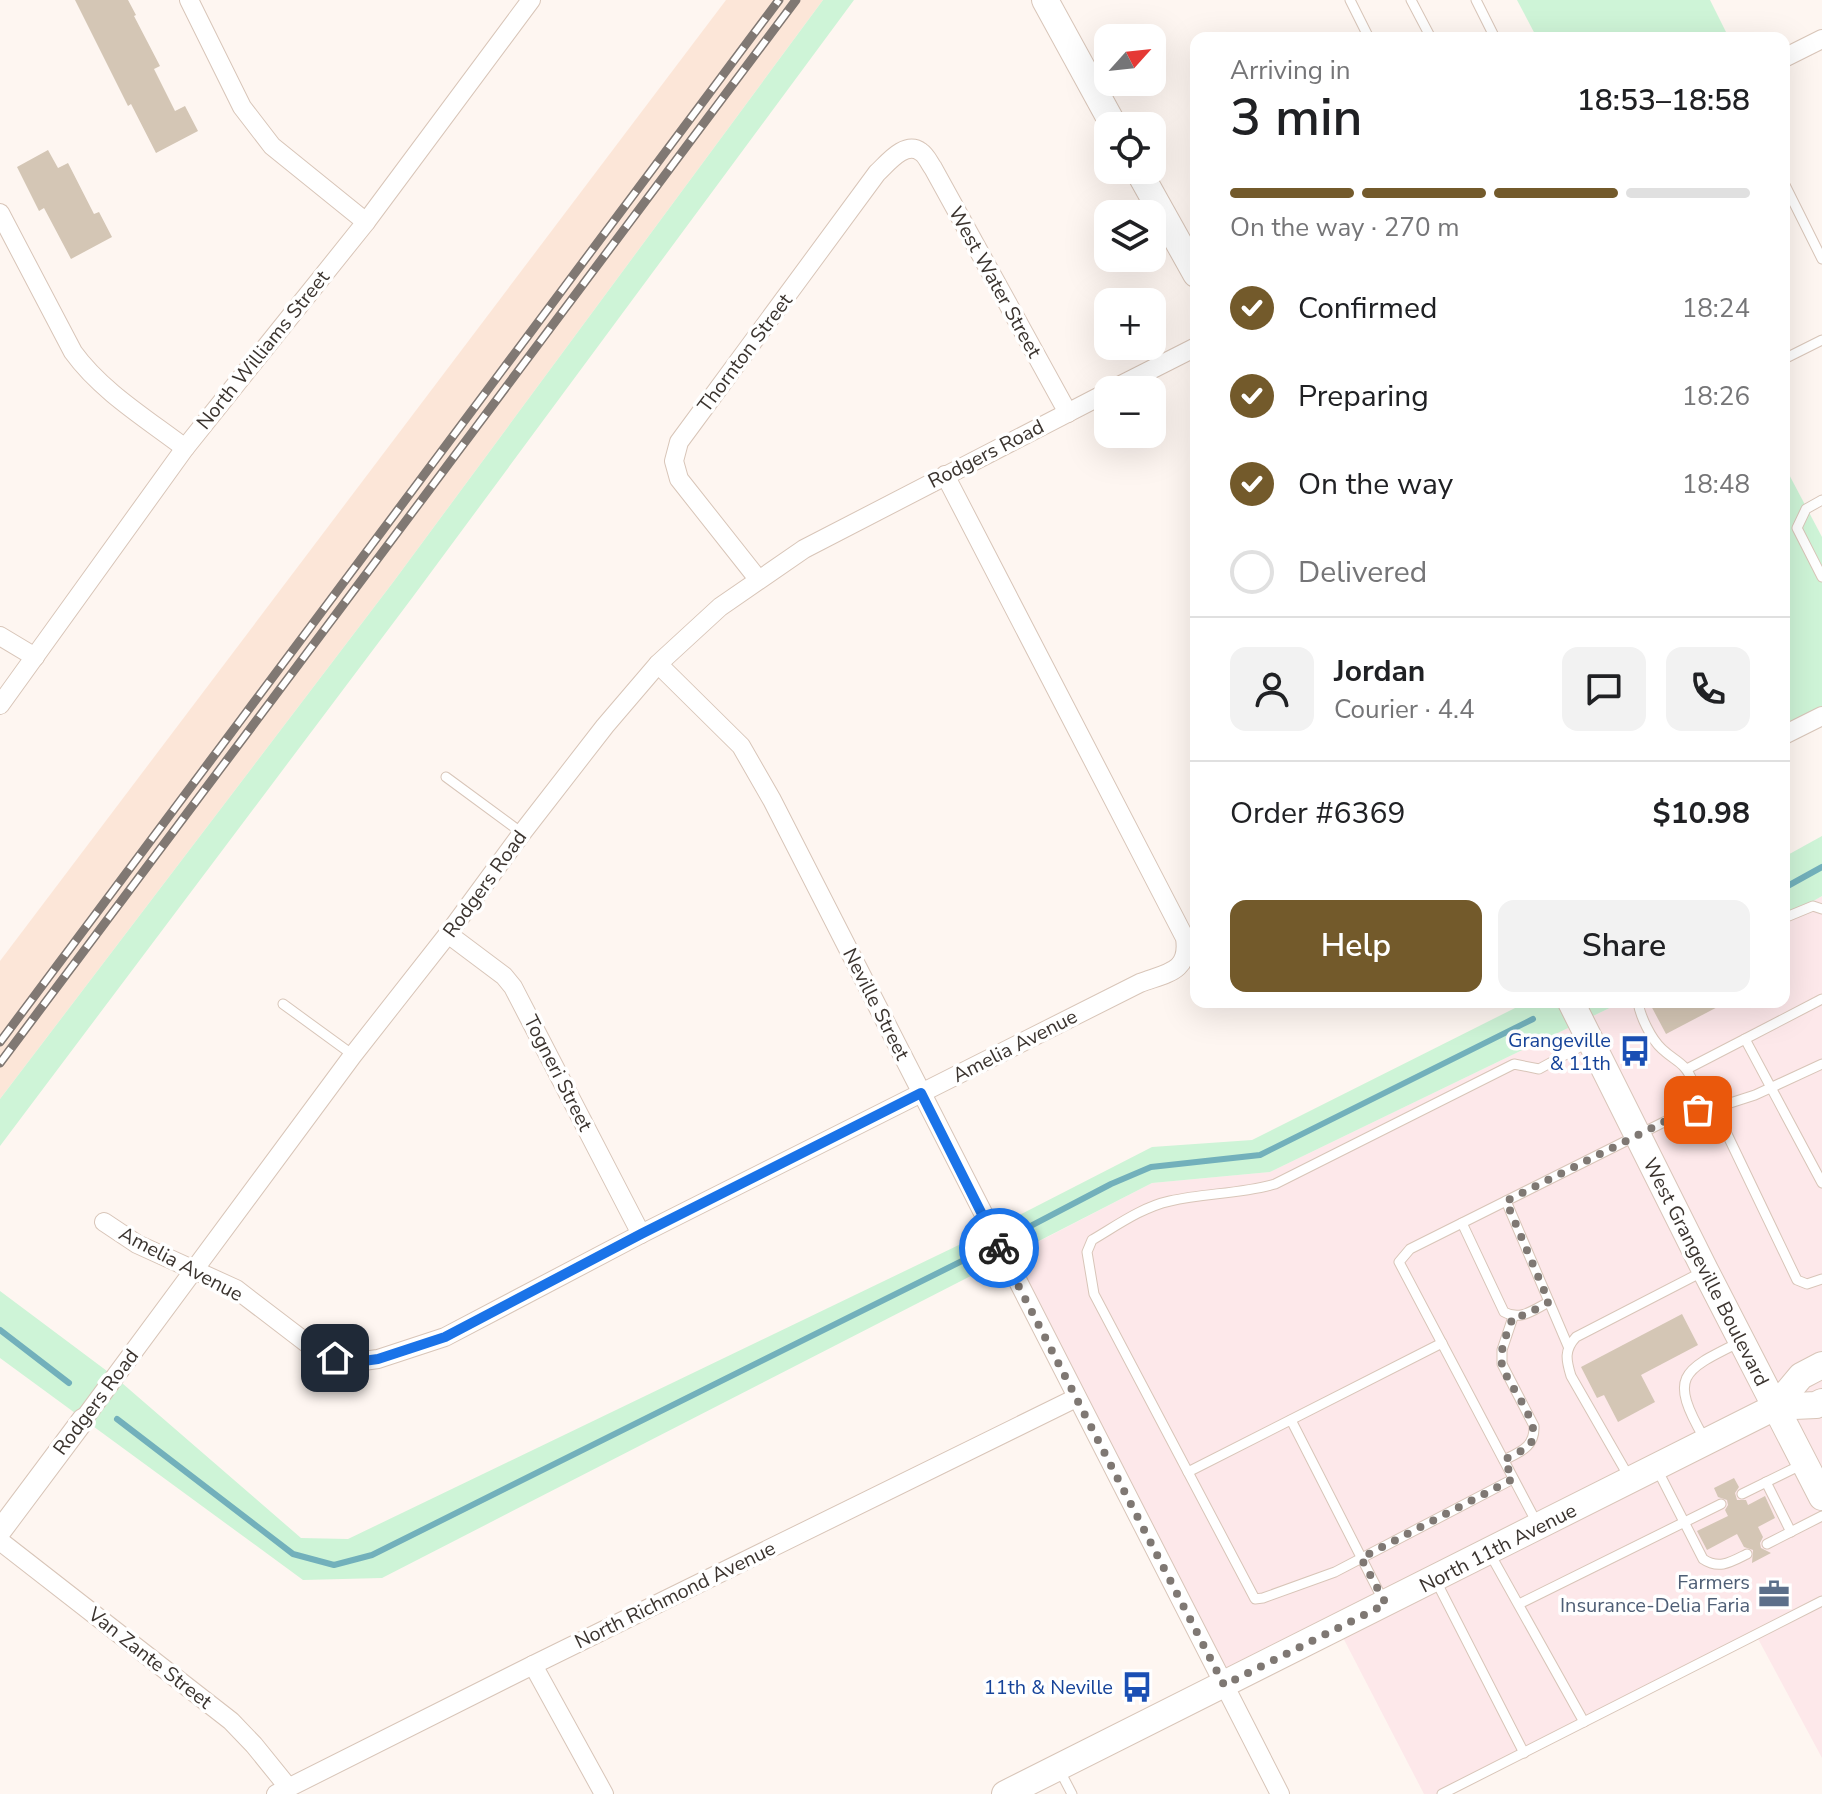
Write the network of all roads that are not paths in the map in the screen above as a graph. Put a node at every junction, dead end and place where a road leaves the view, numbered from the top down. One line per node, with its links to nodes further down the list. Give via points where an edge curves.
1 (189, 0): 17 (street, via 242,107 272,146)
2 (531, 0): 17 (street, North Williams Street)
3 (1045, 0): 12 (main road)
4 (1350, 0): 7 (lane)
5 (1411, 0): 8 (lane)
6 (1476, 0): 9 (lane)
7 (1366, 32)
8 (1428, 32)
9 (1492, 32)
10 (1822, 39): 11 (street)
11 (1790, 55)
12 (1106, 112)
13 (922, 152): 25 (street, West Water Street); 30 (street, Thornton Street, via 913,149 896,155 877,173 679,442 674,461 679,479)
14 (1146, 184): 19 (main road)
15 (1790, 195): 18 (lane)
16 (0, 213): 26 (street, via 81,364)
17 (366, 222): 26 (street, North Williams Street)
18 (1822, 259)
19 (1190, 263)
20 (1822, 340): 22 (lane)
21 (1190, 350): 23 (street, Rodgers Road)
22 (1790, 356)
23 (1139, 376)
24 (1094, 399): 25 (street, Rodgers Road)
25 (1068, 413): 27 (street, Rodgers Road)
26 (185, 448): 32 (street, North Williams Street)
27 (945, 475): 30 (street, Rodgers Road); 52 (street, Amelia Avenue, via 1185,938 1187,953 1175,970)
28 (1822, 500): 29 (lane, via 1806,509 1797,528)
29 (1822, 577)
30 (758, 579): 33 (street, Rodgers Road)
31 (0, 636): 32 (street)
32 (35, 657): 34 (street, North Williams Street)
33 (658, 664): 38 (street, Rodgers Road); 52 (street, Neville Street, via 741,746)
34 (0, 705)
35 (1822, 716): 36 (street)
36 (1790, 732)
37 (446, 777): 38 (lane)
38 (522, 833): 41 (street, Rodgers Road)
39 (1822, 909): 40 (lane, via 1813,906)
40 (1790, 916)
41 (448, 934): 48 (street, Rodgers Road); 60 (street, Togneri Street, via 513,987)
42 (1822, 999): 46 (lane)
43 (283, 1004): 48 (lane)
44 (1574, 1008): 47 (main road, West Grangeville Boulevard)
45 (1639, 1008): 50 (lane, via 1658,1046)
46 (1745, 1039): 50 (lane); 51 (lane)
47 (1590, 1041): 55 (main road, West Grangeville Boulevard); 79 (lane, via 1539,1069 1514,1064 1275,1184 1149,1207 1092,1240 1087,1252 1094,1294)
48 (353, 1055): 61 (street, Rodgers Road)
49 (1822, 1064): 51 (lane)
50 (1687, 1069): 54 (lane, via 1692,1091)
51 (1770, 1089): 53 (lane); 56 (lane)
52 (921, 1093): 60 (street, Amelia Avenue); 70 (street, Neville Street)
53 (1714, 1107): 54 (lane); 63 (lane, via 1797,1280 1807,1284)
54 (1681, 1114): 55 (lane)
55 (1637, 1136): 57 (lane); 62 (main road, West Grangeville Boulevard)
56 (1822, 1183)
57 (1506, 1201): 59 (lane); 64 (lane)
58 (104, 1222): 61 (street, Amelia Avenue, via 137,1244)
59 (1462, 1223): 65 (lane, via 1496,1299); 67 (lane, via 1410,1249 1399,1262)
60 (641, 1234): 61 (street, Amelia Avenue, via 445,1337 400,1354 356,1362 321,1354 236,1289)
61 (195, 1269): 73 (street, Rodgers Road)
62 (1705, 1270): 66 (main road, West Grangeville Boulevard); 68 (lane)
63 (1822, 1279)
64 (1549, 1302): 65 (lane); 68 (lane)
65 (1513, 1317): 76 (lane, via 1502,1364 1534,1426 1534,1438)
66 (1741, 1342): 72 (main road, West Grangeville Boulevard); 75 (lane, via 1699,1363 1685,1379 1691,1416)
67 (1442, 1343): 74 (lane); 76 (lane)
68 (1568, 1346): 81 (lane, via 1571,1376)
69 (1822, 1365): 72 (main road, North 11th Avenue, via 1801,1376)
70 (1076, 1398): 100 (street, North Richmond Avenue); 101 (street, Neville Street)
71 (1822, 1402): 72 (main road, North 11th Avenue)
72 (1775, 1407): 75 (main road, North 11th Avenue); 77 (main road, West Grangeville Boulevard)
73 (83, 1420): 89 (street, Rodgers Road)
74 (1291, 1420): 79 (lane); 95 (lane)
75 (1706, 1442): 78 (main road, North 11th Avenue)
76 (1504, 1460): 80 (lane)
77 (1804, 1463): 82 (lane); 84 (main road, West Grangeville Boulevard)
78 (1656, 1468): 81 (main road, North 11th Avenue); 87 (lane)
79 (1188, 1472): 95 (lane, via 1255,1599)
80 (1513, 1479): 88 (lane); 95 (lane)
81 (1630, 1480): 88 (main road, North 11th Avenue)
82 (1766, 1482): 83 (lane); 90 (lane)
83 (1742, 1494)
84 (1822, 1497)
85 (1721, 1504): 87 (lane)
86 (1822, 1516): 90 (lane)
87 (1683, 1522): 94 (lane, via 1696,1549 1711,1564 1722,1566); 99 (lane)
88 (1539, 1527): 93 (main road, North 11th Avenue)
89 (0, 1531)
90 (1791, 1532): 92 (lane)
91 (0, 1541): 105 (street, Van Zante Street, via 231,1721 254,1745)
92 (1767, 1544)
93 (1489, 1552): 96 (main road, North 11th Avenue); 99 (lane)
94 (1747, 1554)
95 (1361, 1558): 98 (lane)
96 (1435, 1579): 98 (main road, North 11th Avenue); 103 (lane)
97 (1822, 1601): 102 (lane)
98 (1386, 1604): 101 (main road, North 11th Avenue)
99 (1519, 1604): 102 (lane)
100 (533, 1665): 105 (street, North Richmond Avenue); 106 (street)
101 (1224, 1685): 104 (main road, North 11th Avenue); 109 (street, Neville Street)
102 (1584, 1722): 103 (lane)
103 (1524, 1753): 110 (lane)
104 (1058, 1768): 107 (main road, North 11th Avenue); 108 (lane)
105 (282, 1791)
106 (604, 1794)
107 (1005, 1794)
108 (1072, 1794)
109 (1280, 1794)
110 (1442, 1794)

